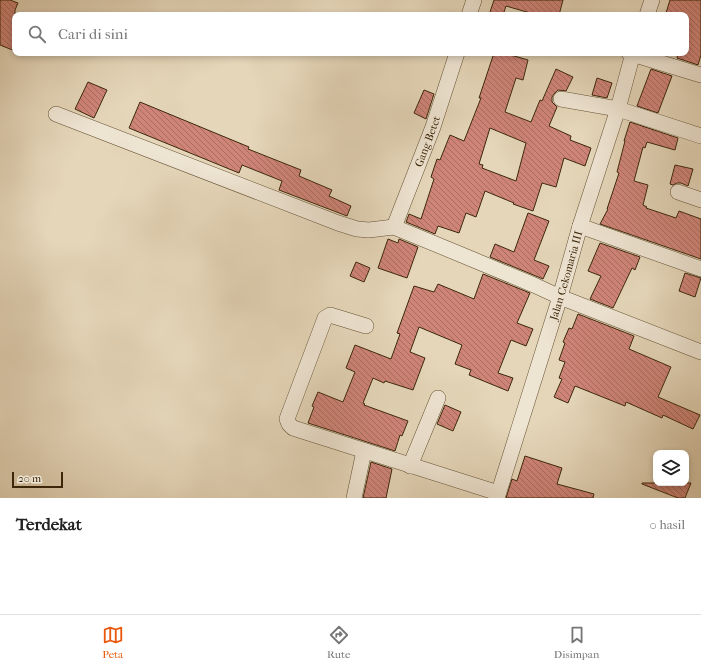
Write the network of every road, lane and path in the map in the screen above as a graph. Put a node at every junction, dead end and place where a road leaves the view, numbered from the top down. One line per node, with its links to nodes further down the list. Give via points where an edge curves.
1 (474, 0): 3 (street)
2 (652, 0): 4 (street)
3 (470, 12)
4 (648, 12)
5 (456, 56): 16 (street, Gang Betet, via 433,126)
6 (631, 56): 10 (street, Jalan Cekomaria III)
7 (641, 56): 8 (street)
8 (701, 75)
9 (561, 99): 10 (street)
10 (618, 109): 12 (street); 15 (street, Jalan Cekomaria III)
11 (56, 114): 16 (street, via 338,223 369,230)
12 (701, 136)
13 (678, 192): 14 (street)
14 (701, 200)
15 (580, 226): 17 (street); 18 (street, Jalan Cekomaria III)
16 (394, 227): 18 (street)
17 (701, 269)
18 (560, 297): 20 (street); 24 (street, Jalan Cekomaria III)
19 (366, 326): 22 (street, via 330,315 325,318 287,419 293,428)
20 (701, 352)
21 (438, 398): 23 (street)
22 (364, 451): 23 (street); 25 (street)
23 (410, 466): 24 (street)
24 (497, 496)
25 (354, 498)

